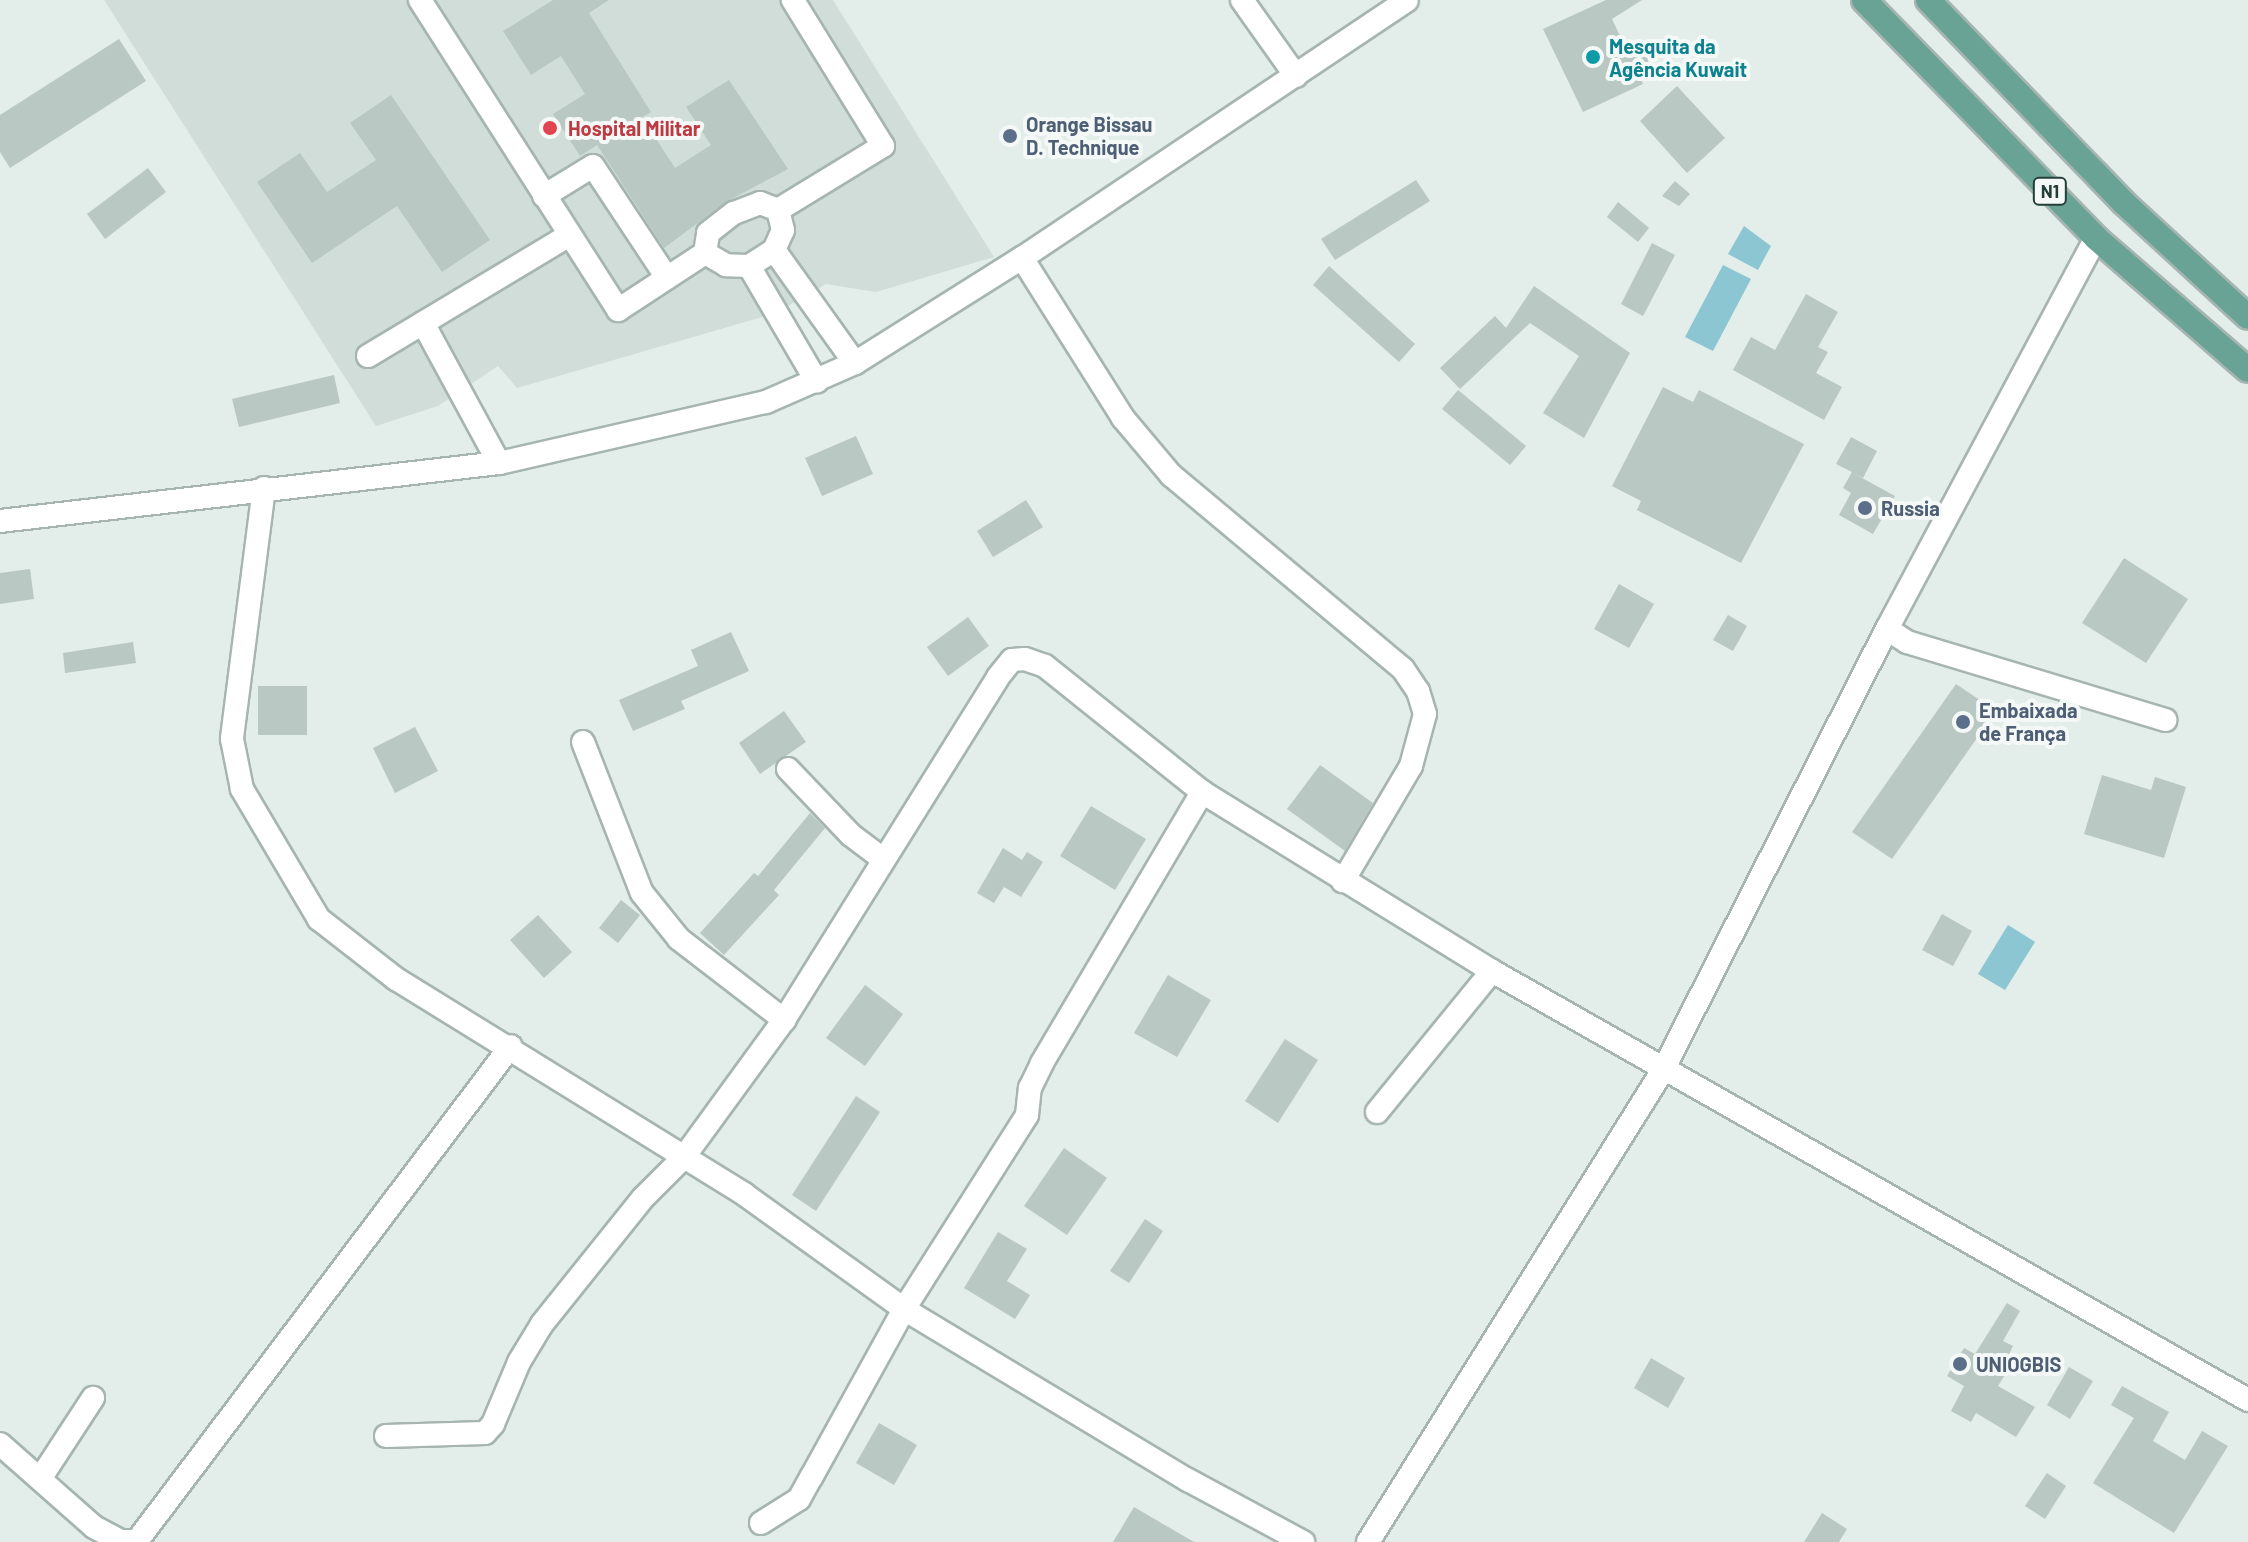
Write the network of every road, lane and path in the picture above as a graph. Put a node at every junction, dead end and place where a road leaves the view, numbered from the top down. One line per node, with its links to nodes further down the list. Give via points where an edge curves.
1 (420, 0): 8 (street)
2 (793, 0): 9 (street, via 883,146)
3 (1242, 0): 7 (street)
4 (1407, 0): 7 (street)
5 (1864, 0): 11 (main road, N1)
6 (1928, 0): 17 (main road, N1, via 2124,203)
7 (1296, 76): 14 (street)
8 (544, 196): 10 (street); 16 (street, via 593,166)
9 (778, 210): 12 (street, via 783,230); 13 (street, via 760,203 734,213 708,233)
10 (569, 235): 16 (street, via 618,310); 18 (street)
11 (2096, 238): 21 (main road, N1); 26 (street)
12 (774, 250): 15 (street); 20 (street)
13 (705, 253): 15 (street, via 726,265); 16 (street)
14 (1022, 258): 20 (street); 32 (street, via 1123,418 1171,475 1403,669 1418,691 1425,714 1411,766)
15 (749, 266): 22 (street)
16 (667, 278)
17 (2248, 317)
18 (423, 323): 19 (street); 23 (street)
19 (368, 356)
20 (855, 363): 22 (street)
21 (2248, 370)
22 (817, 382): 23 (street, via 766,402)
23 (499, 463): 24 (street)
24 (264, 488): 25 (street); 35 (street, via 236,683 232,739 242,789 319,919 396,979)
25 (0, 521)
26 (1887, 629): 27 (street, via 1907,642); 36 (street)
27 (2165, 720)
28 (583, 742): 34 (street, via 642,893 679,939)
29 (788, 769): 31 (street, via 851,835)
30 (1202, 792): 31 (street, via 1045,666 1012,660); 32 (street); 39 (street, via 1124,932 1042,1063 1030,1088 1027,1115)
31 (882, 858): 34 (street)
32 (1343, 881): 33 (street)
33 (1492, 971): 36 (street); 37 (street)
34 (784, 1020): 38 (street)
35 (511, 1046): 38 (street); 44 (street, via 137,1541 120,1541 94,1527)
36 (1663, 1070): 41 (street); 47 (street)
37 (1377, 1112)
38 (684, 1157): 39 (street); 42 (street, via 643,1198 542,1324 519,1362 505,1404 485,1433)
39 (904, 1309): 45 (street, via 799,1499); 46 (street, via 1188,1480)
40 (93, 1398): 44 (street)
41 (2248, 1400)
42 (386, 1436)
43 (0, 1444): 44 (street)
44 (40, 1479)
45 (761, 1523)
46 (1303, 1542)
47 (1368, 1542)

